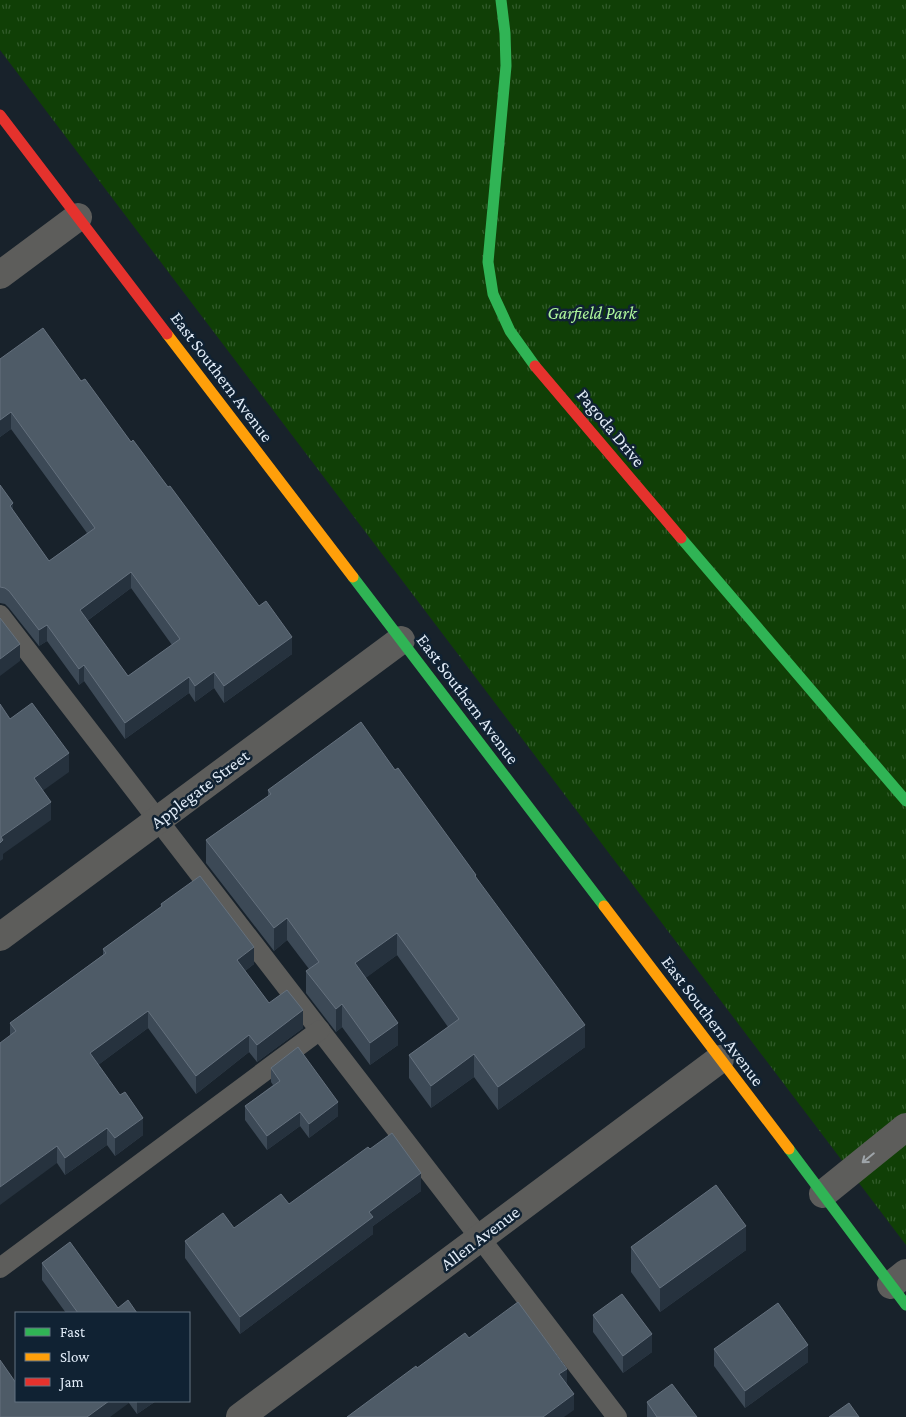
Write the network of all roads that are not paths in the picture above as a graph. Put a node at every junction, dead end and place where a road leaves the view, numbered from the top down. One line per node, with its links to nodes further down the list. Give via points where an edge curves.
1 (501, 0): 7 (street, Pagoda Drive, via 506,66 488,262 493,294 510,331 594,436)
2 (0, 115): 3 (street, East Southern Avenue)
3 (78, 217): 4 (street); 6 (street, East Southern Avenue)
4 (0, 276)
5 (0, 615): 8 (lane)
6 (401, 640): 8 (street, Applegate Street); 11 (street, East Southern Avenue)
7 (906, 801)
8 (158, 820): 9 (street, Applegate Street); 10 (lane)
9 (0, 937)
10 (320, 1030): 14 (lane); 15 (lane)
11 (720, 1059): 13 (street, East Southern Avenue); 14 (street, Allen Avenue)
12 (906, 1127): 13 (street, one-way to 13)
13 (823, 1194): 16 (street, East Southern Avenue)
14 (480, 1238): 17 (street, Allen Avenue); 18 (lane)
15 (0, 1268)
16 (901, 1288)
17 (240, 1417)
18 (616, 1417)

